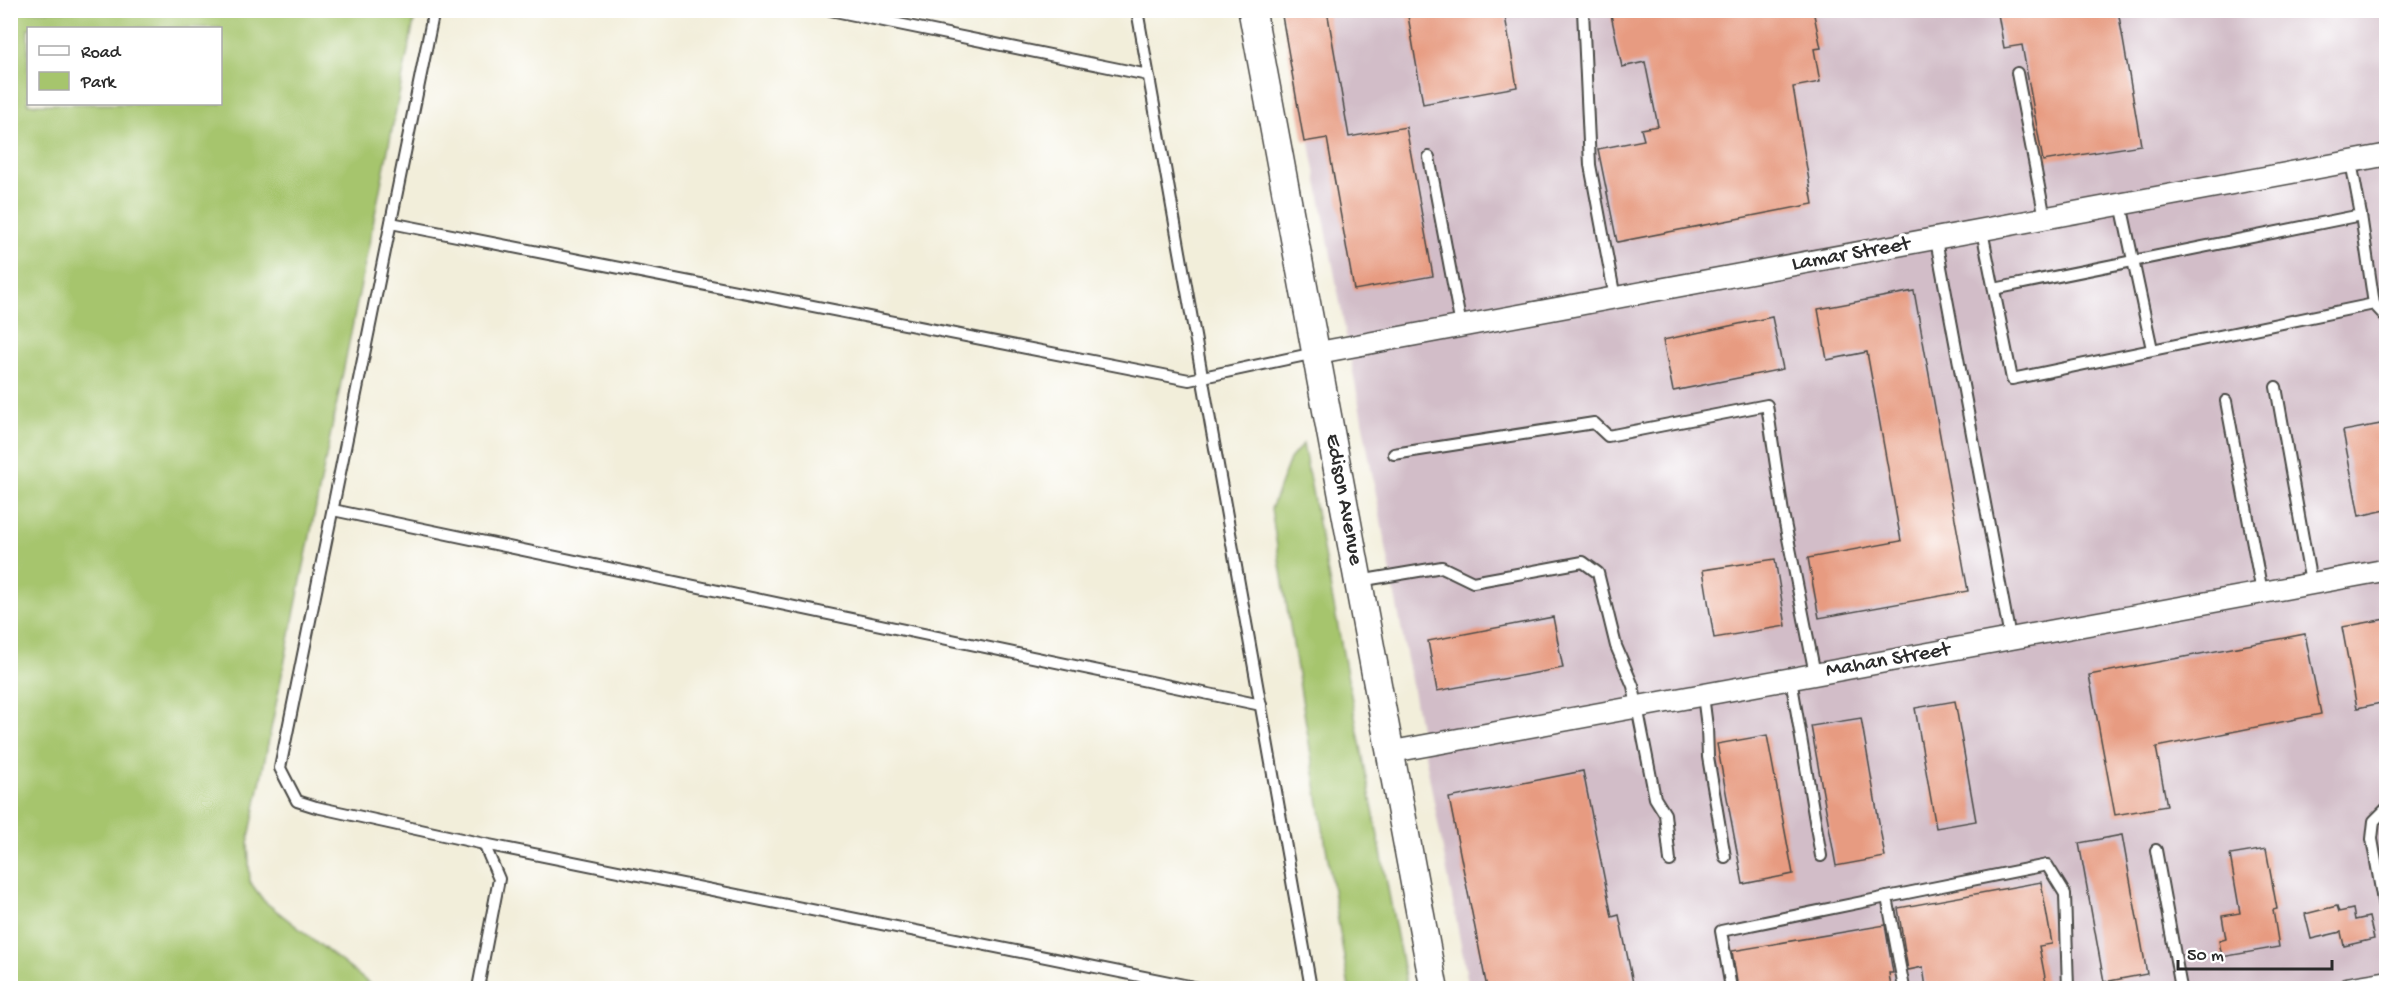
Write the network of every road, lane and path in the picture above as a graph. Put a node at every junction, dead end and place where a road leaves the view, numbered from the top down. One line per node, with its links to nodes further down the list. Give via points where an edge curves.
1 (434, 10): 14 (lane)
2 (830, 10): 7 (lane)
3 (1137, 10): 7 (lane)
4 (1252, 10): 24 (street, Edison Avenue)
5 (1583, 10): 19 (lane, via 1590,165)
6 (2017, 73): 13 (lane)
7 (1148, 75): 25 (lane)
8 (2386, 155): 10 (street, Lamar Street)
9 (1429, 157): 22 (lane)
10 (2351, 162): 11 (street, Lamar Street); 12 (lane)
11 (2121, 204): 13 (street, Lamar Street); 17 (lane)
12 (2361, 215): 17 (lane); 20 (lane)
13 (2045, 218): 15 (street, Lamar Street)
14 (391, 223): 25 (lane, via 1189,380); 29 (lane)
15 (1982, 231): 16 (street, Lamar Street); 18 (lane)
16 (1936, 240): 19 (street, Lamar Street); 34 (lane)
17 (2134, 261): 18 (lane); 23 (lane)
18 (1994, 289): 23 (lane, via 2012,378)
19 (1615, 298): 22 (street, Lamar Street)
20 (2374, 304): 21 (lane); 23 (lane)
21 (2386, 317)
22 (1461, 326): 24 (street, Lamar Street)
23 (2152, 349)
24 (1316, 353): 25 (lane); 31 (street, Edison Avenue)
25 (1202, 377): 38 (lane)
26 (2276, 387): 32 (lane)
27 (2226, 401): 33 (lane)
28 (1394, 454): 35 (lane, via 1594,423 1608,436 1767,405 1783,513)
29 (333, 510): 38 (lane); 42 (lane, via 280,768 297,801)
30 (2386, 570): 32 (street, Mahan Street)
31 (1358, 582): 39 (lane, via 1442,567 1473,582 1583,562 1598,573); 40 (street, Edison Avenue)
32 (2311, 583): 33 (street, Mahan Street)
33 (2262, 592): 34 (street, Mahan Street)
34 (2010, 638): 35 (street, Mahan Street)
35 (1815, 674): 36 (street, Mahan Street)
36 (1791, 679): 37 (street, Mahan Street); 44 (lane)
37 (1703, 695): 39 (street, Mahan Street); 45 (lane, via 1708,757)
38 (1261, 705): 52 (lane)
39 (1637, 708): 40 (street, Mahan Street); 46 (lane, via 1655,798 1665,814)
40 (1390, 752): 53 (street, Edison Avenue)
41 (2386, 809): 48 (lane, via 2374,821 2372,839)
42 (484, 844): 50 (lane, via 499,879); 51 (lane)
43 (2156, 850): 57 (lane)
44 (1821, 856)
45 (1725, 857)
46 (1670, 861)
47 (1887, 897): 54 (lane, via 1721,931); 55 (lane); 56 (lane, via 2047,865 2065,894)
48 (2386, 918)
49 (2386, 982): 58 (street)
50 (478, 988)
51 (1199, 988)
52 (1311, 988)
53 (1434, 988)
54 (1731, 988)
55 (1904, 988)
56 (2068, 988)
57 (2181, 988)
58 (2349, 988)

